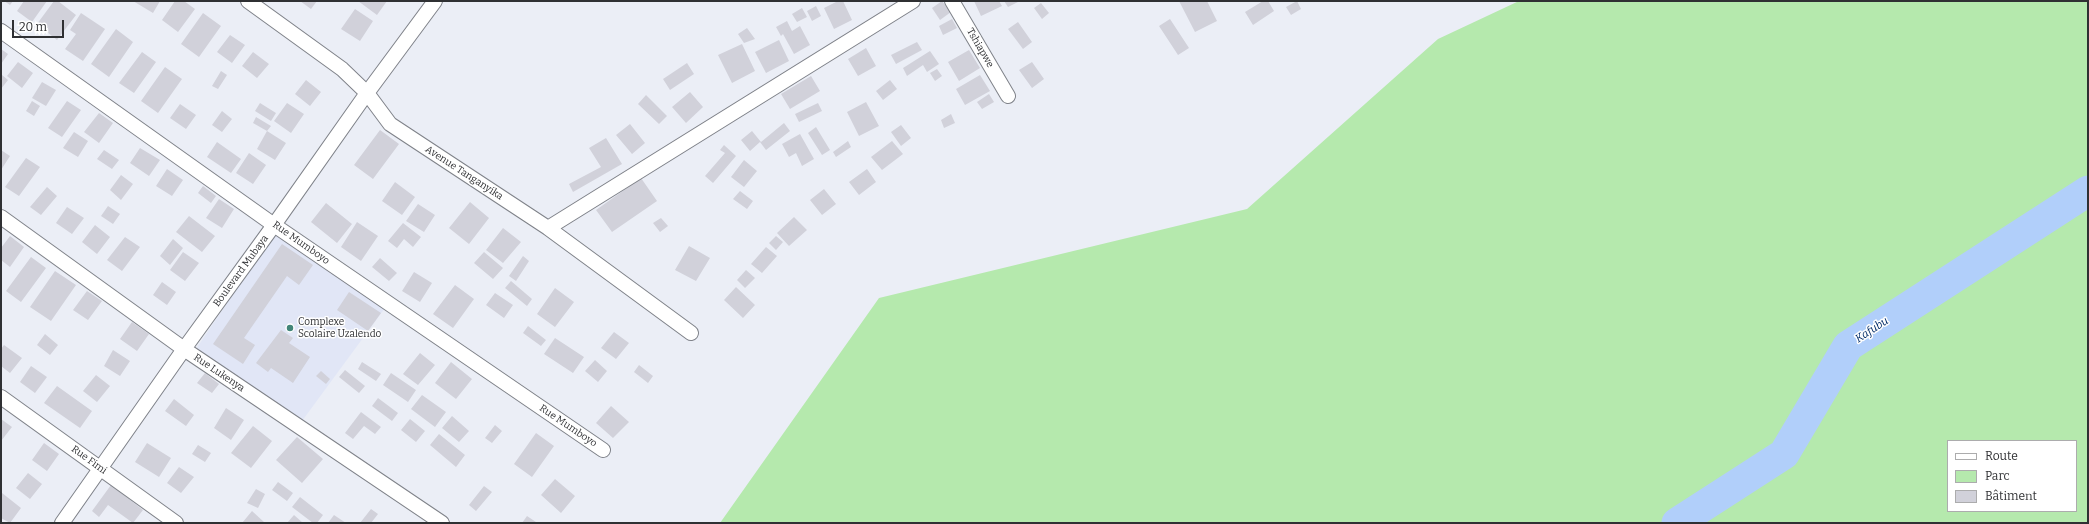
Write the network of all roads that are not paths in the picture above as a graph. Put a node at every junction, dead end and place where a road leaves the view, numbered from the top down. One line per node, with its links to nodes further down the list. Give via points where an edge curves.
1 (248, 1): 6 (street, Avenue Tanganyika, via 342,69)
2 (435, 1): 6 (street, Boulevard Mubaya)
3 (912, 1): 10 (street)
4 (952, 1): 7 (street, Tshiapwe)
5 (1, 31): 9 (street, Rue Mumboyo)
6 (367, 93): 9 (street, Boulevard Mubaya); 10 (street, Avenue Tanganyika, via 390,124)
7 (1008, 96)
8 (1, 217): 12 (street, Rue Lukenya)
9 (274, 225): 12 (street, Boulevard Mubaya); 14 (street, Rue Mumboyo)
10 (548, 228): 11 (street, Avenue Tanganyika)
11 (691, 333)
12 (184, 349): 15 (street, Boulevard Mubaya); 18 (street, Rue Lukenya)
13 (1, 396): 15 (street, Rue Fimi)
14 (603, 450)
15 (102, 469): 16 (street, Boulevard Mubaya); 17 (street, Rue Fimi)
16 (62, 523)
17 (176, 523)
18 (442, 523)

